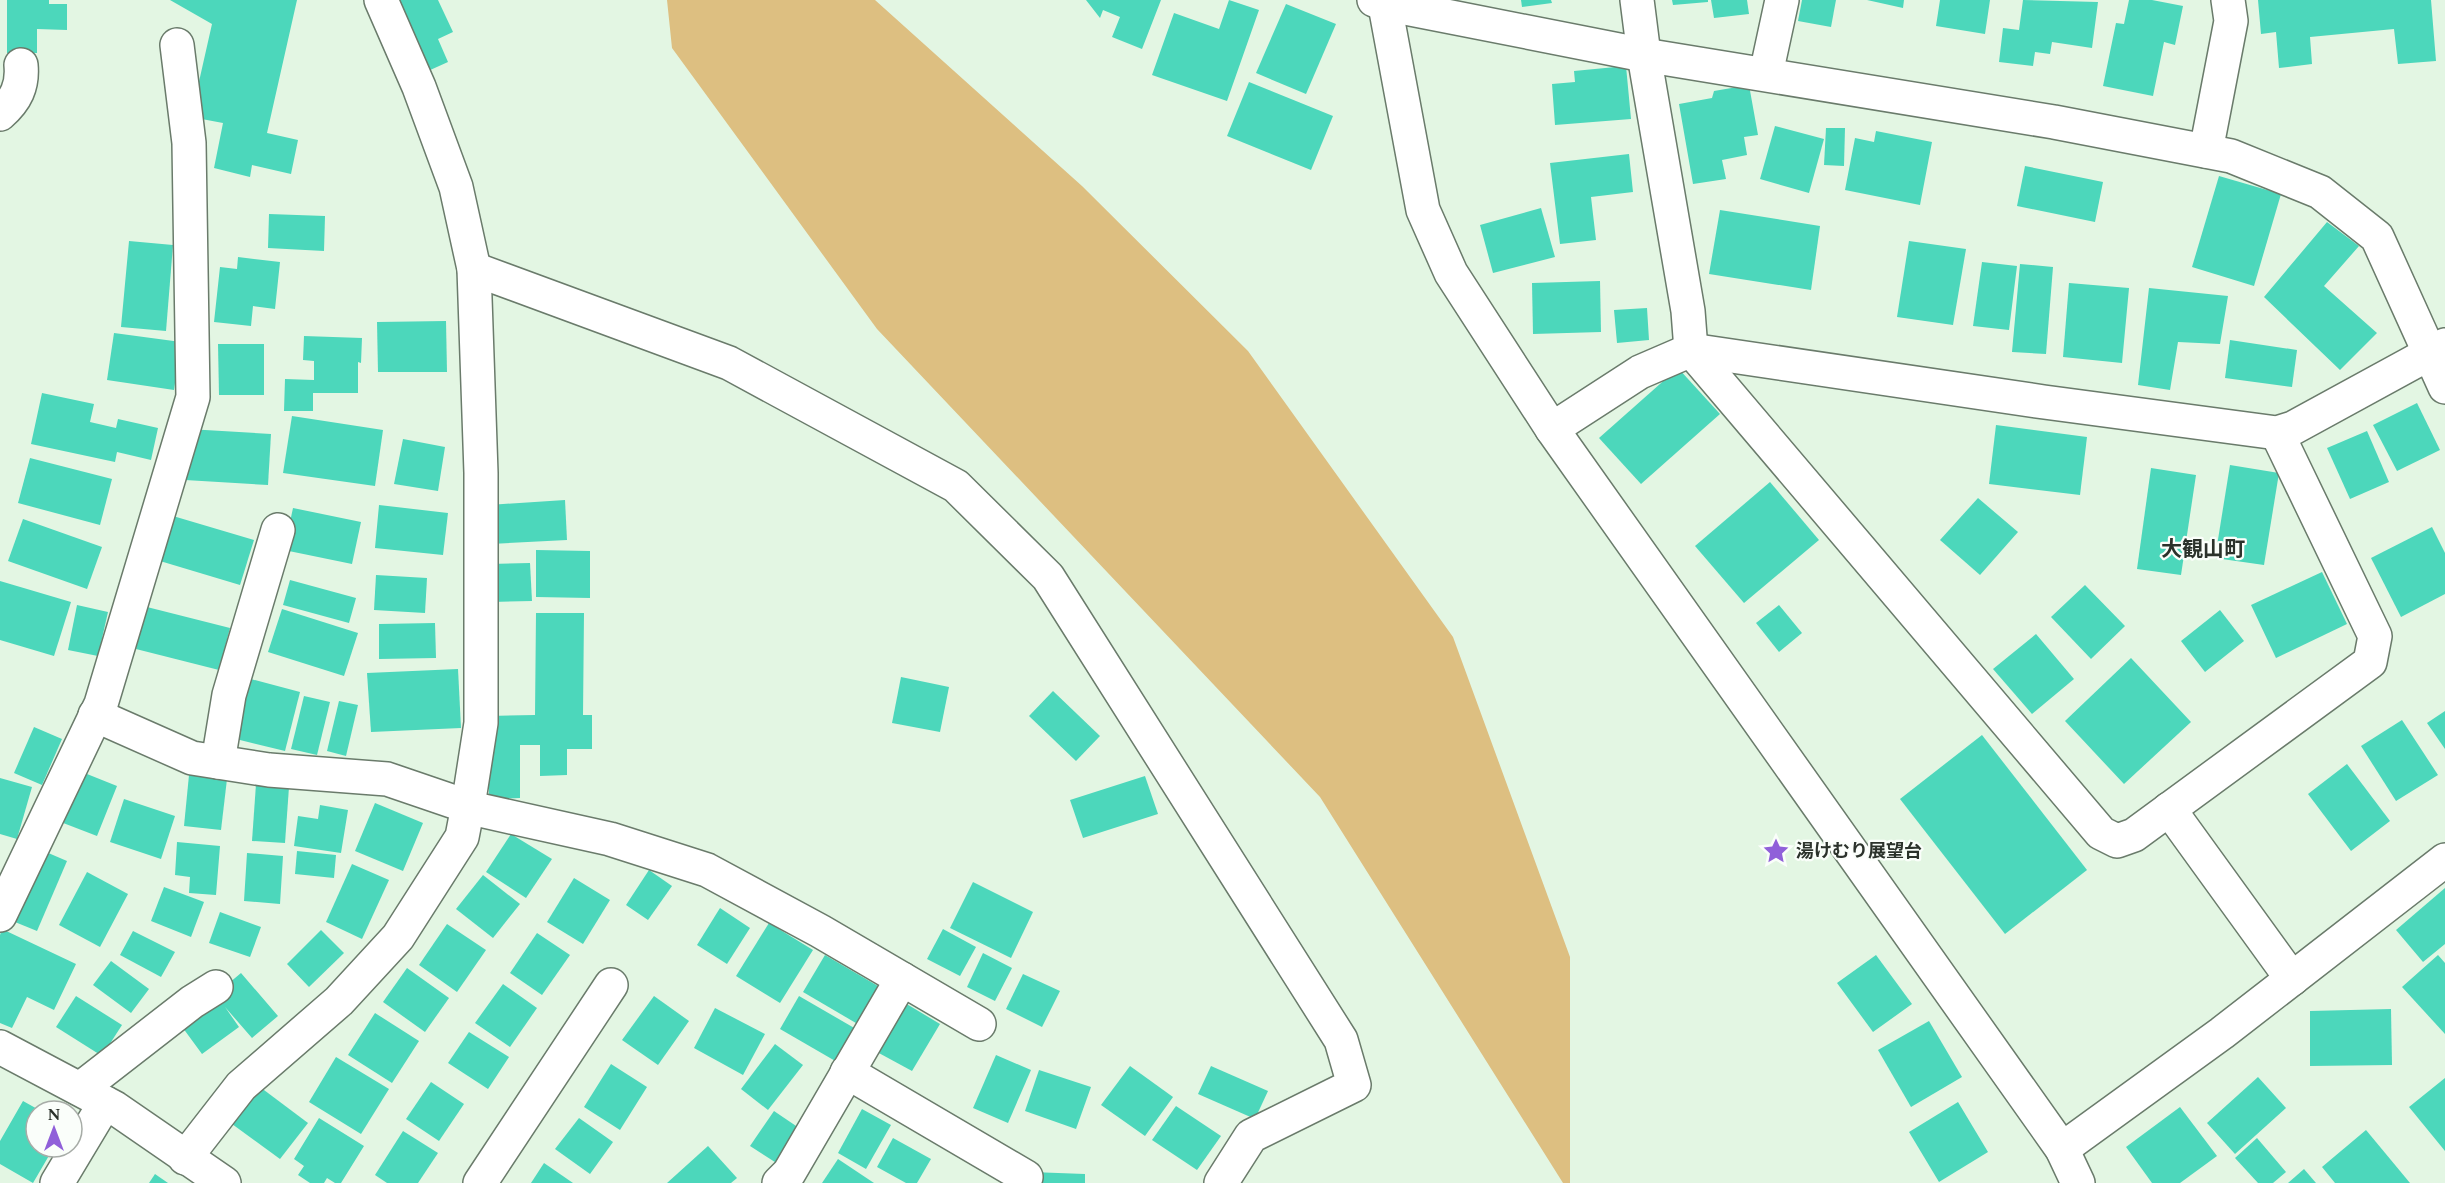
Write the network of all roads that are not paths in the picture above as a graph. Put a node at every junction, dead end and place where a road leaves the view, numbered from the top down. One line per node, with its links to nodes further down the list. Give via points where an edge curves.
1 (381, 0): 12 (street, via 456,187)
2 (1637, 0): 7 (street)
3 (1782, 0): 9 (street)
4 (2228, 0): 11 (street, via 2231,21)
5 (1381, 1): 7 (street); 16 (street, via 1423,210 1451,273)
6 (177, 45): 19 (street, via 189,142 194,397)
7 (1644, 55): 9 (street); 14 (street, via 1688,311)
8 (21, 65): 10 (street, via 22,79 14,102)
9 (1766, 74): 11 (street)
10 (0, 114)
11 (2205, 151): 13 (street, via 2231,156 2320,192 2377,237)
12 (474, 269): 21 (street, via 481,473 481,723); 40 (street, via 729,363 956,486 1048,577 1341,1040 1354,1085 1251,1136)
13 (2438, 349): 15 (street); 17 (street)
14 (1691, 350): 16 (street, via 1640,372); 17 (street); 22 (street, via 2101,833 2117,841 2134,835)
15 (2445, 387)
16 (1552, 429): 33 (street)
17 (2277, 433): 22 (street, via 2375,636 2370,662)
18 (278, 530): 20 (street, via 229,695)
19 (95, 715): 20 (street, via 192,758); 24 (street)
20 (218, 762): 21 (street, via 387,779)
21 (468, 807): 25 (street, via 610,839 706,870); 34 (street, via 462,837 398,938 339,1001 241,1086)
22 (2169, 809): 26 (street)
23 (2445, 860): 26 (street)
24 (0, 915)
25 (902, 979): 29 (street); 31 (street)
26 (2292, 979): 33 (street)
27 (611, 985): 38 (street)
28 (216, 987): 32 (street, via 192,1002)
29 (979, 1024)
30 (0, 1047): 32 (street)
31 (848, 1072): 35 (street); 39 (street, via 789,1173)
32 (93, 1096): 34 (street); 36 (street)
33 (2062, 1149): 41 (street)
34 (185, 1158): 37 (street)
35 (1026, 1177)
36 (57, 1183)
37 (224, 1183)
38 (480, 1183)
39 (779, 1183)
40 (1221, 1183)
41 (2078, 1183)

